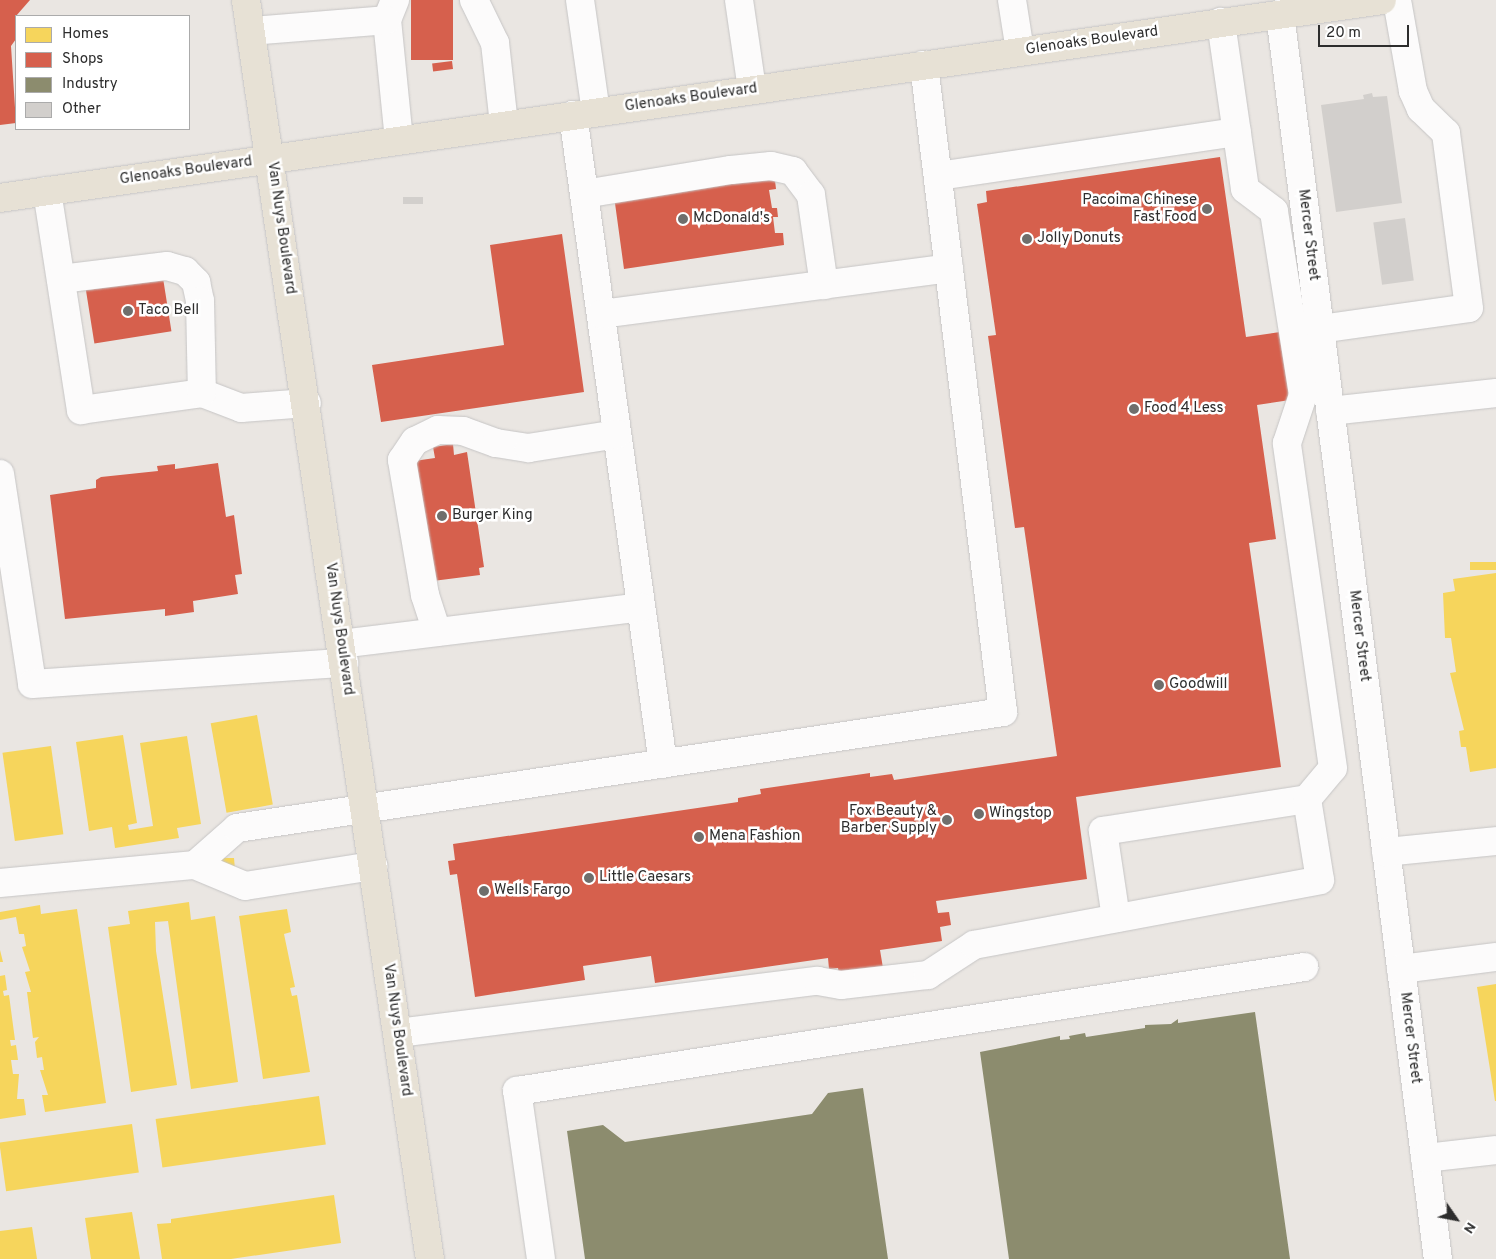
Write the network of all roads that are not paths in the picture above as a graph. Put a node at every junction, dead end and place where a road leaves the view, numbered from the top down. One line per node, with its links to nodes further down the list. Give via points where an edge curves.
1 (246, 0): 11 (main road, Van Nuys Boulevard)
2 (474, 0): 16 (street, via 495,42)
3 (580, 0): 15 (street)
4 (739, 0): 14 (street)
5 (1012, 0): 12 (street)
6 (1382, 0): 9 (main road, Glenoaks Boulevard)
7 (1397, 0): 28 (street, via 1414,91 1421,108 1446,133 1469,308)
8 (391, 10): 11 (street); 18 (street)
9 (1280, 14): 10 (main road, Glenoaks Boulevard); 28 (street, Mercer Street)
10 (1221, 22): 12 (main road, Glenoaks Boulevard); 17 (street)
11 (251, 31): 19 (main road, Van Nuys Boulevard)
12 (1020, 51): 13 (main road, Glenoaks Boulevard)
13 (924, 64): 14 (main road, Glenoaks Boulevard); 20 (street)
14 (752, 89): 15 (main road, Glenoaks Boulevard)
15 (584, 114): 16 (main road, Glenoaks Boulevard); 22 (street)
16 (504, 124): 18 (main road, Glenoaks Boulevard)
17 (1237, 132): 20 (street); 39 (street, via 1246,189 1274,211 1303,395 1288,443 1333,768)
18 (399, 140): 19 (main road, Glenoaks Boulevard)
19 (271, 158): 21 (main road, Glenoaks Boulevard); 31 (main road, Van Nuys Boulevard)
20 (938, 176): 24 (street)
21 (47, 191): 23 (main road, Glenoaks Boulevard); 25 (street)
22 (584, 194): 26 (street, via 731,170 771,166 793,171 812,195); 27 (street)
23 (0, 198)
24 (950, 268): 26 (street); 38 (street, via 1004,712)
25 (61, 279): 29 (street, via 167,266 185,271 196,282 200,301); 29 (street, via 82,410)
26 (824, 284): 27 (street)
27 (600, 314): 33 (street)
28 (1320, 329): 32 (street, Mercer Street)
29 (202, 393): 31 (street, via 241,408)
30 (1496, 393): 32 (street)
31 (307, 403): 37 (main road, Van Nuys Boulevard)
32 (1330, 411): 42 (street, Mercer Street)
33 (617, 434): 35 (street); 36 (street, via 529,448 496,443 463,430 438,430 415,441 402,460 425,595)
34 (0, 474): 37 (street, via 32,684)
35 (642, 607): 36 (street); 38 (street)
36 (437, 632): 37 (street)
37 (343, 654): 40 (main road, Van Nuys Boulevard)
38 (663, 764): 40 (street)
39 (1307, 799): 46 (street, via 1320,880); 46 (street, via 1103,831)
40 (365, 810): 43 (street, via 237,828); 44 (main road, Van Nuys Boulevard)
41 (1496, 841): 42 (street)
42 (1386, 852): 49 (street, Mercer Street)
43 (195, 865): 44 (street, via 245,886); 45 (street)
44 (373, 866): 50 (main road, Van Nuys Boulevard)
45 (0, 883)
46 (1116, 918): 50 (street, via 974,945 928,975 841,985 818,981)
47 (1496, 957): 49 (street)
48 (1304, 967): 54 (street, via 517,1091)
49 (1402, 969): 52 (street, Mercer Street)
50 (398, 1033): 53 (main road, Van Nuys Boulevard)
51 (1496, 1150): 52 (street)
52 (1425, 1158): 55 (street, Mercer Street)
53 (430, 1259)
54 (541, 1259)
55 (1438, 1259)

